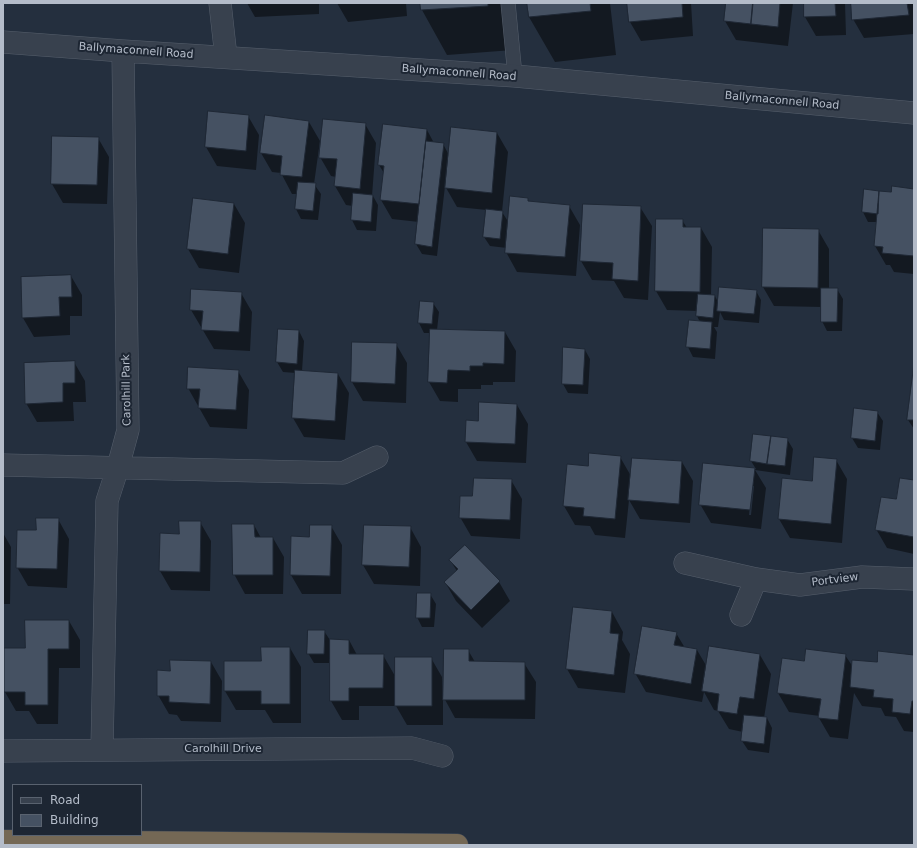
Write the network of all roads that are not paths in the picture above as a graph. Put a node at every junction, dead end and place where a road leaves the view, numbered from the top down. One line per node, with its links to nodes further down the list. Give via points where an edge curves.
1 (220, 3): 5 (street)
2 (508, 3): 6 (lane)
3 (3, 42): 4 (street, Ballymaconnell Road)
4 (123, 51): 5 (street, Ballymaconnell Road); 10 (street, Carolhill Park, via 128,430)
5 (226, 57): 6 (street, Ballymaconnell Road)
6 (515, 76): 7 (street, Ballymaconnell Road)
7 (914, 113)
8 (377, 457): 10 (street, via 343,473)
9 (3, 465): 10 (street)
10 (118, 467): 15 (street, Carolhill Park, via 107,501)
11 (685, 563): 12 (street, Portview)
12 (756, 579): 13 (street, Portview, via 800,585 862,577); 14 (street)
13 (914, 579)
14 (740, 615)
15 (102, 749): 16 (street, Carolhill Drive); 17 (street, Carolhill Drive, via 412,748)
16 (3, 751)
17 (442, 756)
18 (3, 841): 19 (highway)
19 (457, 845)

